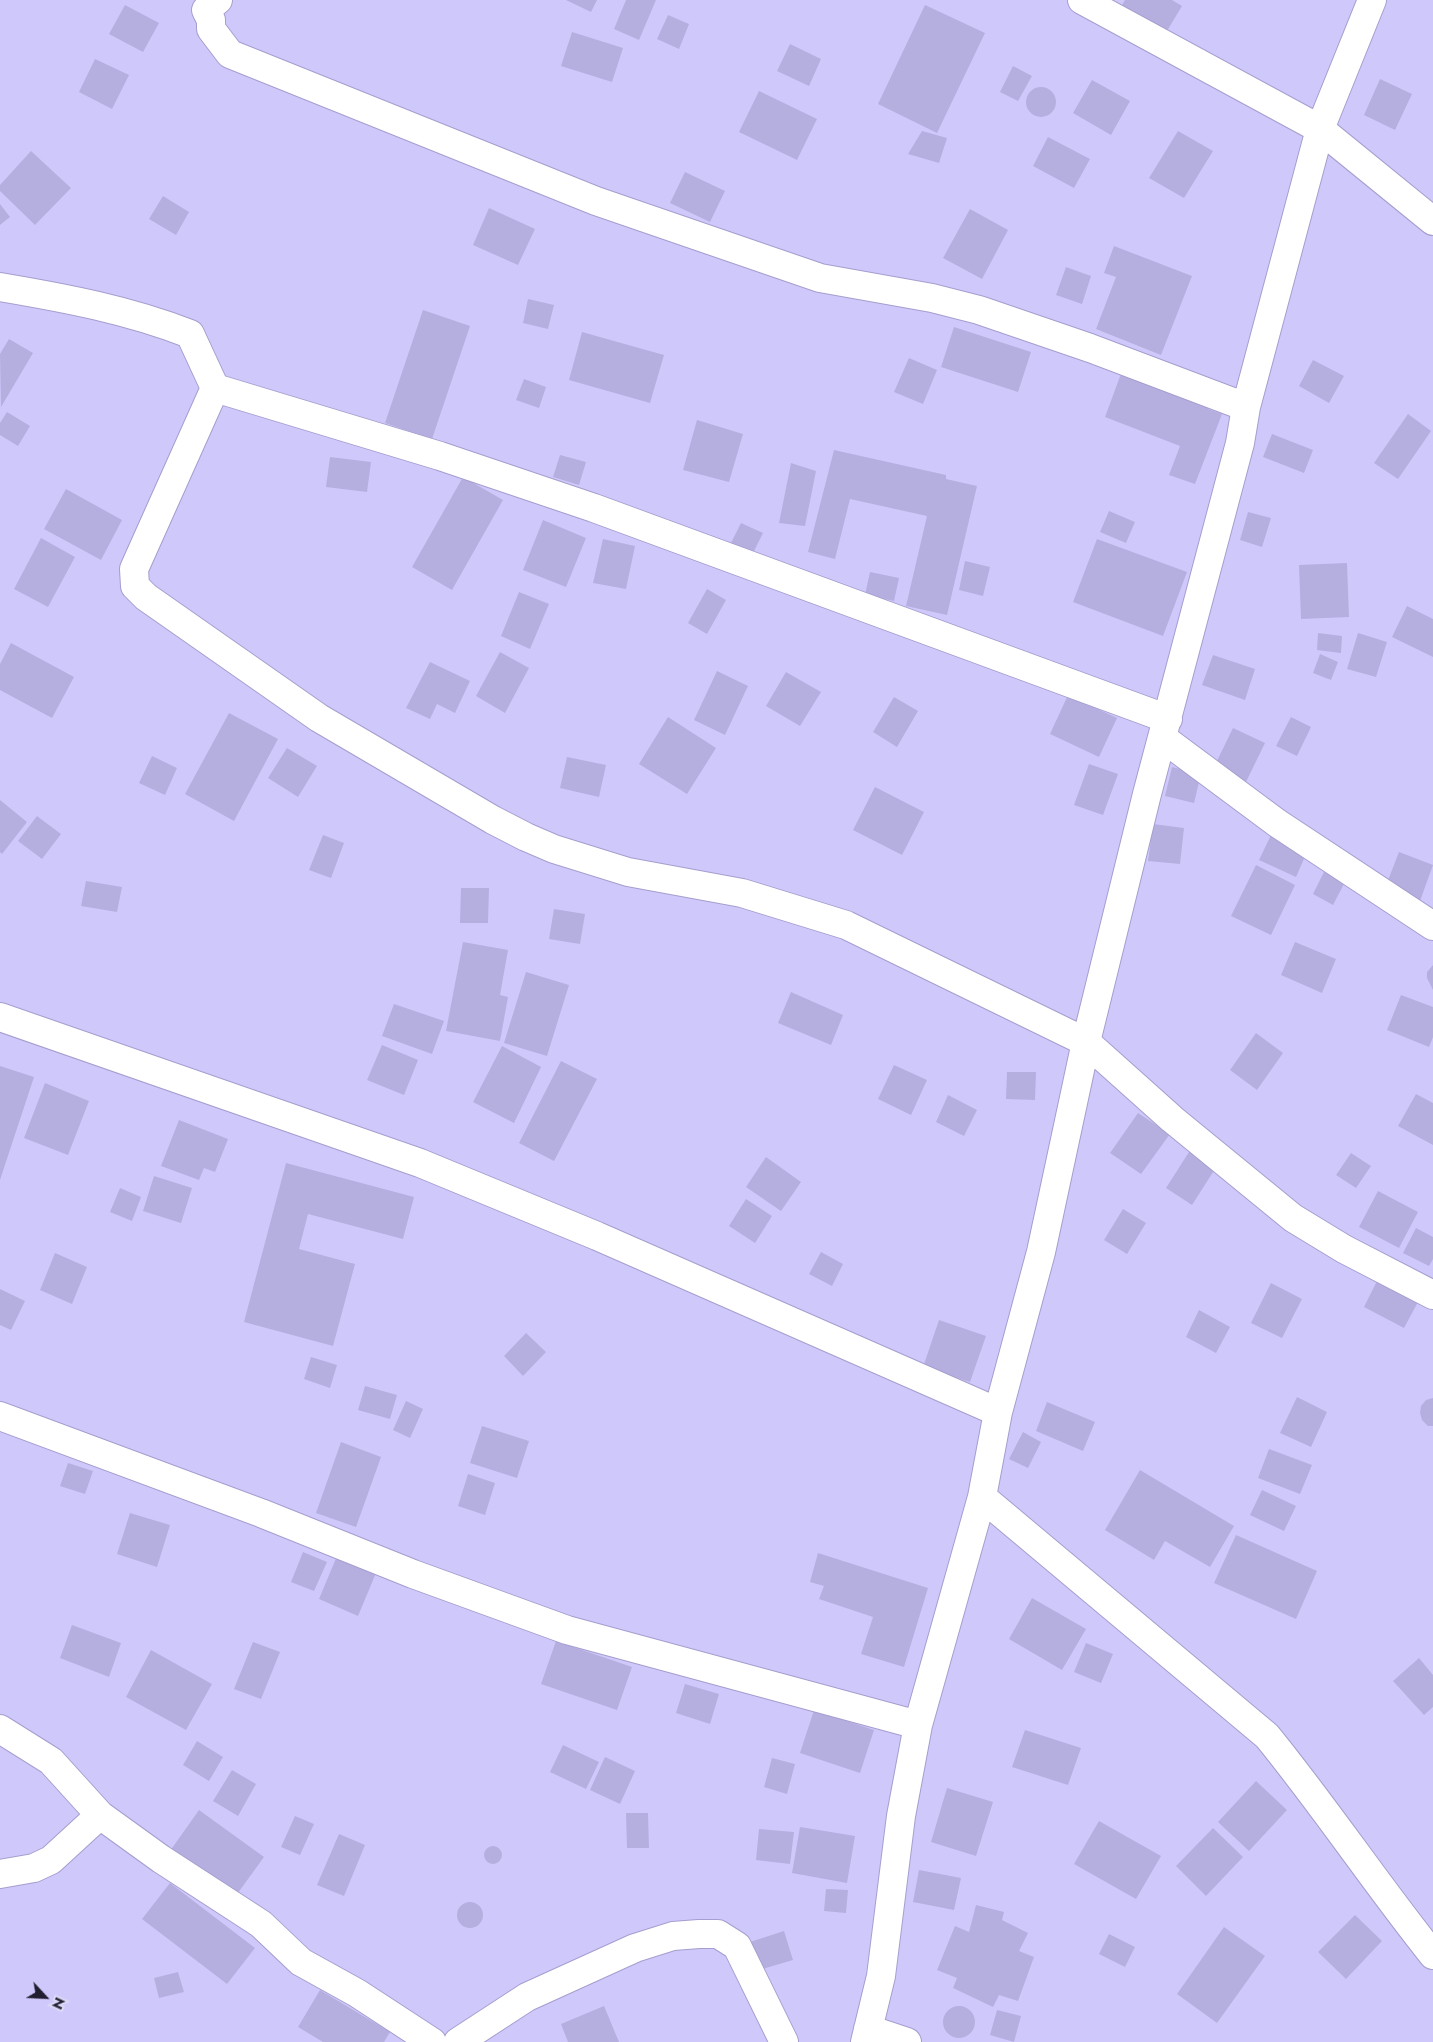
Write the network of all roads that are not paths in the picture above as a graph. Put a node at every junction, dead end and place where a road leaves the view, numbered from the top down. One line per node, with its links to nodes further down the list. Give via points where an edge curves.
1 (218, 0): 8 (street, via 206,10 211,29 230,54 596,201 820,278 979,310)
2 (1082, 0): 4 (street)
3 (1372, 0): 4 (street)
4 (1320, 129): 5 (street); 8 (street)
5 (1433, 221)
6 (0, 287): 7 (street, via 60,297 148,318 190,334)
7 (215, 388): 9 (street, via 440,456 594,508); 12 (street, via 134,569 135,586 146,597 319,718 526,837 628,872 742,893 846,925)
8 (1246, 407): 9 (street, via 1240,443)
9 (1166, 729): 10 (street, via 1277,823); 12 (street)
10 (1433, 926)
11 (0, 1017): 14 (street, via 420,1163 597,1236)
12 (1086, 1042): 13 (street, via 1172,1119 1293,1218); 14 (street, via 1041,1252)
13 (1433, 1295)
14 (998, 1412): 16 (street)
15 (0, 1416): 17 (street, via 567,1630)
16 (982, 1497): 17 (street); 21 (street, via 1267,1736)
17 (918, 1725): 22 (street, via 901,1816 881,1976)
18 (0, 1729): 19 (street, via 51,1761)
19 (100, 1815): 20 (street, via 51,1860 34,1868); 23 (street, via 261,1924 301,1962 357,1993)
20 (0, 1874)
21 (1433, 1955)
22 (867, 2035): 26 (street)
23 (432, 2042)
24 (458, 2042): 25 (street, via 526,1997 635,1948 673,1936 718,1934 736,1946)
25 (784, 2042)
26 (907, 2042)

